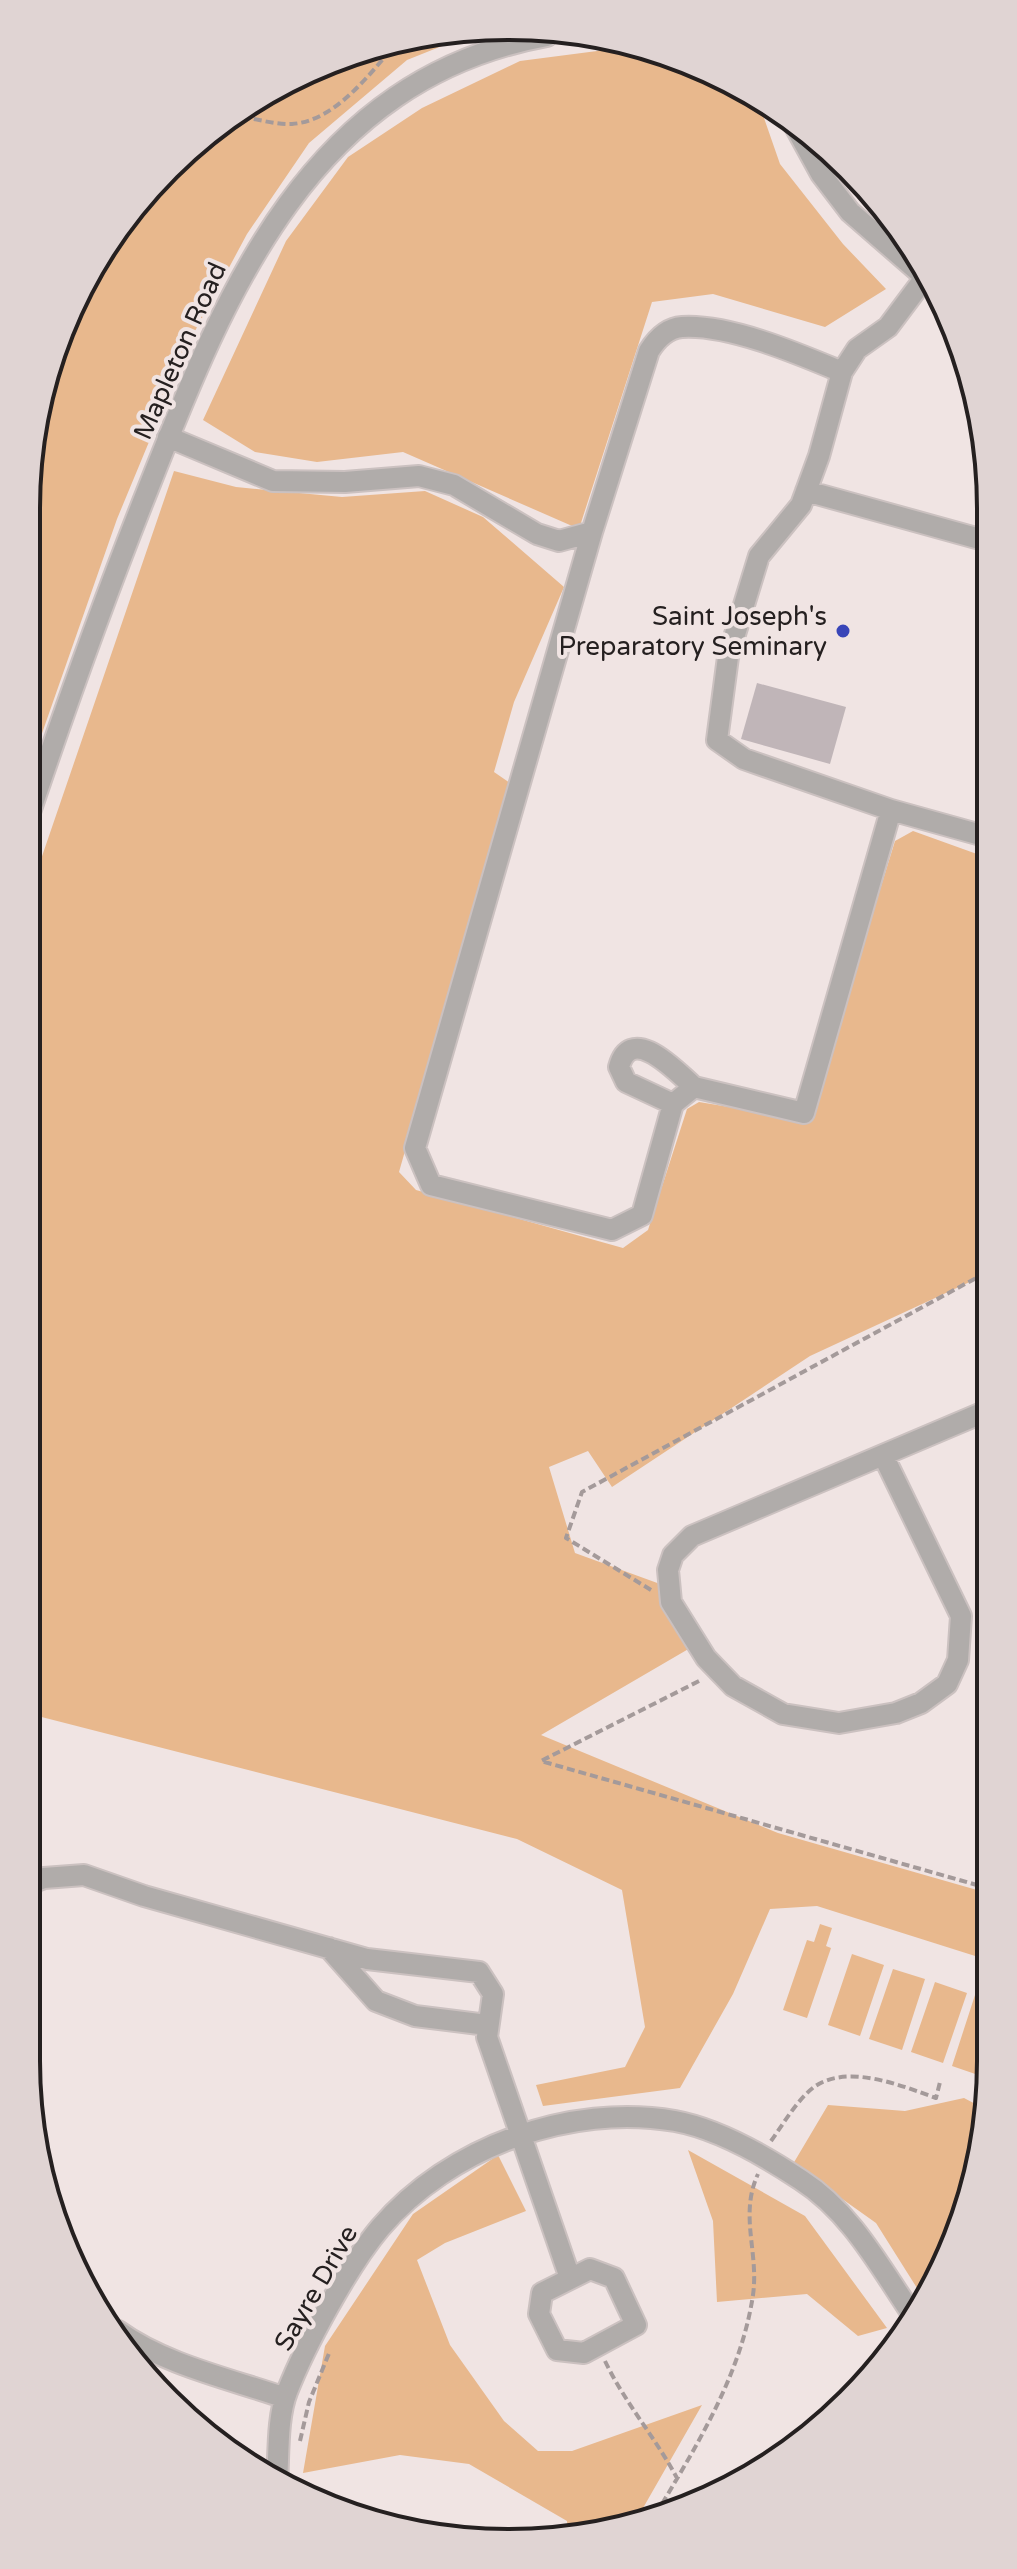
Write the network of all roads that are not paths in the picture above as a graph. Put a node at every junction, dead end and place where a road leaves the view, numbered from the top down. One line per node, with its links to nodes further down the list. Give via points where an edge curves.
1 (531, 41): 6 (street, Mapleton Road, via 437,75 373,114 339,143 273,222 245,269)
2 (806, 147): 3 (street, via 850,212)
3 (907, 262)
4 (922, 289): 5 (street, via 888,327 857,349)
5 (842, 372): 7 (street); 8 (street, via 797,353 715,331 680,327 658,337 649,351)
6 (168, 437): 8 (street, via 273,481 419,476 454,485 537,534 559,541); 10 (street, Mapleton Road)
7 (806, 491): 9 (street); 11 (street, via 801,505 759,556 728,657 717,740 744,759)
8 (592, 532): 14 (street, via 415,1148 431,1185 612,1230 642,1215)
9 (977, 538)
10 (40, 785)
11 (891, 810): 12 (street); 13 (street, via 804,1113)
12 (977, 834)
13 (694, 1087): 14 (street); 14 (street, via 652,1051 626,1053 619,1067 626,1082)
14 (673, 1104)
15 (977, 1415): 16 (street)
16 (883, 1455): 16 (street, via 961,1616 958,1660 947,1684 896,1713 839,1723 783,1714 718,1672 671,1602 668,1570 673,1555 692,1536)
17 (40, 1880): 18 (street, via 84,1875)
18 (329, 1948): 19 (street, via 376,2001 415,2016); 19 (street, via 367,1959 479,1972 493,1994)
19 (487, 2025): 20 (street)
20 (521, 2136): 21 (street); 22 (street, Sayre Drive, via 572,2121 629,2118 677,2121 734,2142 755,2167 803,2181 846,2217); 24 (street, Sayre Drive, via 484,2148 429,2182 380,2228 340,2287)
21 (570, 2278): 21 (street, via 542,2293 539,2314 557,2350 584,2353 632,2328 614,2278 590,2269)
22 (907, 2307)
23 (134, 2341): 24 (street)
24 (285, 2398): 25 (street, Sayre Drive)
25 (278, 2468)

